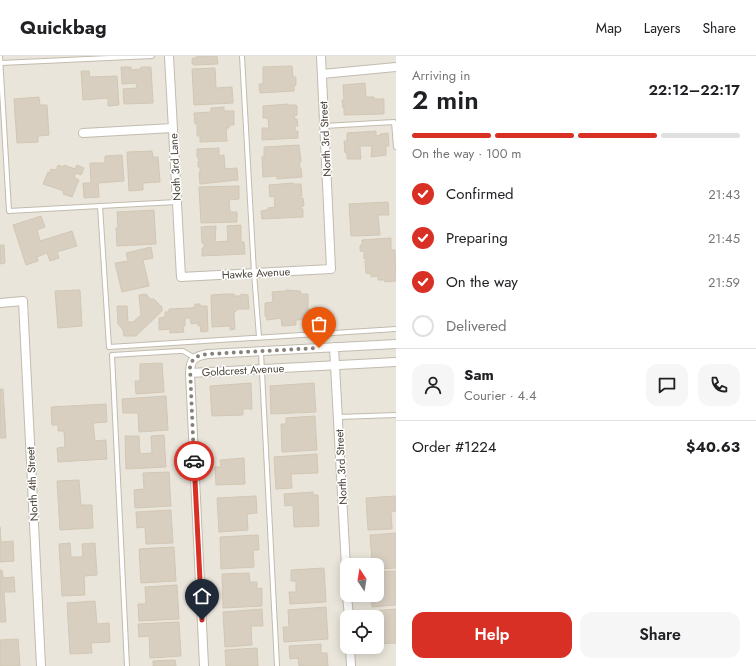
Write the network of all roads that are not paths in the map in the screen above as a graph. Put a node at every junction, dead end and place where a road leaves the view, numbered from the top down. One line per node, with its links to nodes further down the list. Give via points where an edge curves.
1 (0, 56): 6 (lane)
2 (152, 56): 6 (lane)
3 (169, 56): 10 (street, Noth 3rd Lane)
4 (242, 56): 16 (lane)
5 (321, 56): 8 (street, North 3rd Street)
6 (1, 63): 14 (lane, via 9,211)
7 (396, 68): 8 (street)
8 (322, 74): 9 (street, North 3rd Street)
9 (324, 126): 12 (lane, via 394,122); 15 (street, North 3rd Street)
10 (173, 128): 11 (street); 13 (street, Noth 3rd Lane)
11 (83, 133)
12 (396, 147)
13 (177, 202): 14 (lane); 17 (street, Noth 3rd Lane)
14 (100, 206): 20 (lane, via 109,347)
15 (331, 269): 16 (street, Hawke Avenue)
16 (254, 274): 17 (street, Hawke Avenue); 20 (lane)
17 (181, 277)
18 (0, 303): 33 (street, North 4th Street, via 23,301)
19 (396, 329): 20 (lane)
20 (259, 337)
21 (396, 344): 22 (street, Goldcrest Avenue)
22 (334, 347): 23 (street, Goldcrest Avenue); 26 (street, North 3rd Street)
23 (261, 351): 24 (street, Goldcrest Avenue, via 208,354); 27 (lane)
24 (195, 358): 28 (street, Goldcrest Avenue, via 191,362); 34 (lane, via 183,351 112,355)
25 (396, 362): 26 (street, Goldcrest Avenue)
26 (335, 364): 27 (street, Goldcrest Avenue); 30 (street, North 3rd Street)
27 (262, 369): 28 (street, Goldcrest Avenue); 36 (lane)
28 (190, 373): 35 (street)
29 (396, 415): 30 (lane)
30 (338, 417): 31 (street, North 3rd Street)
31 (346, 558)
32 (350, 654): 37 (street)
33 (41, 666)
34 (127, 666)
35 (204, 666)
36 (276, 666)
37 (351, 666)

